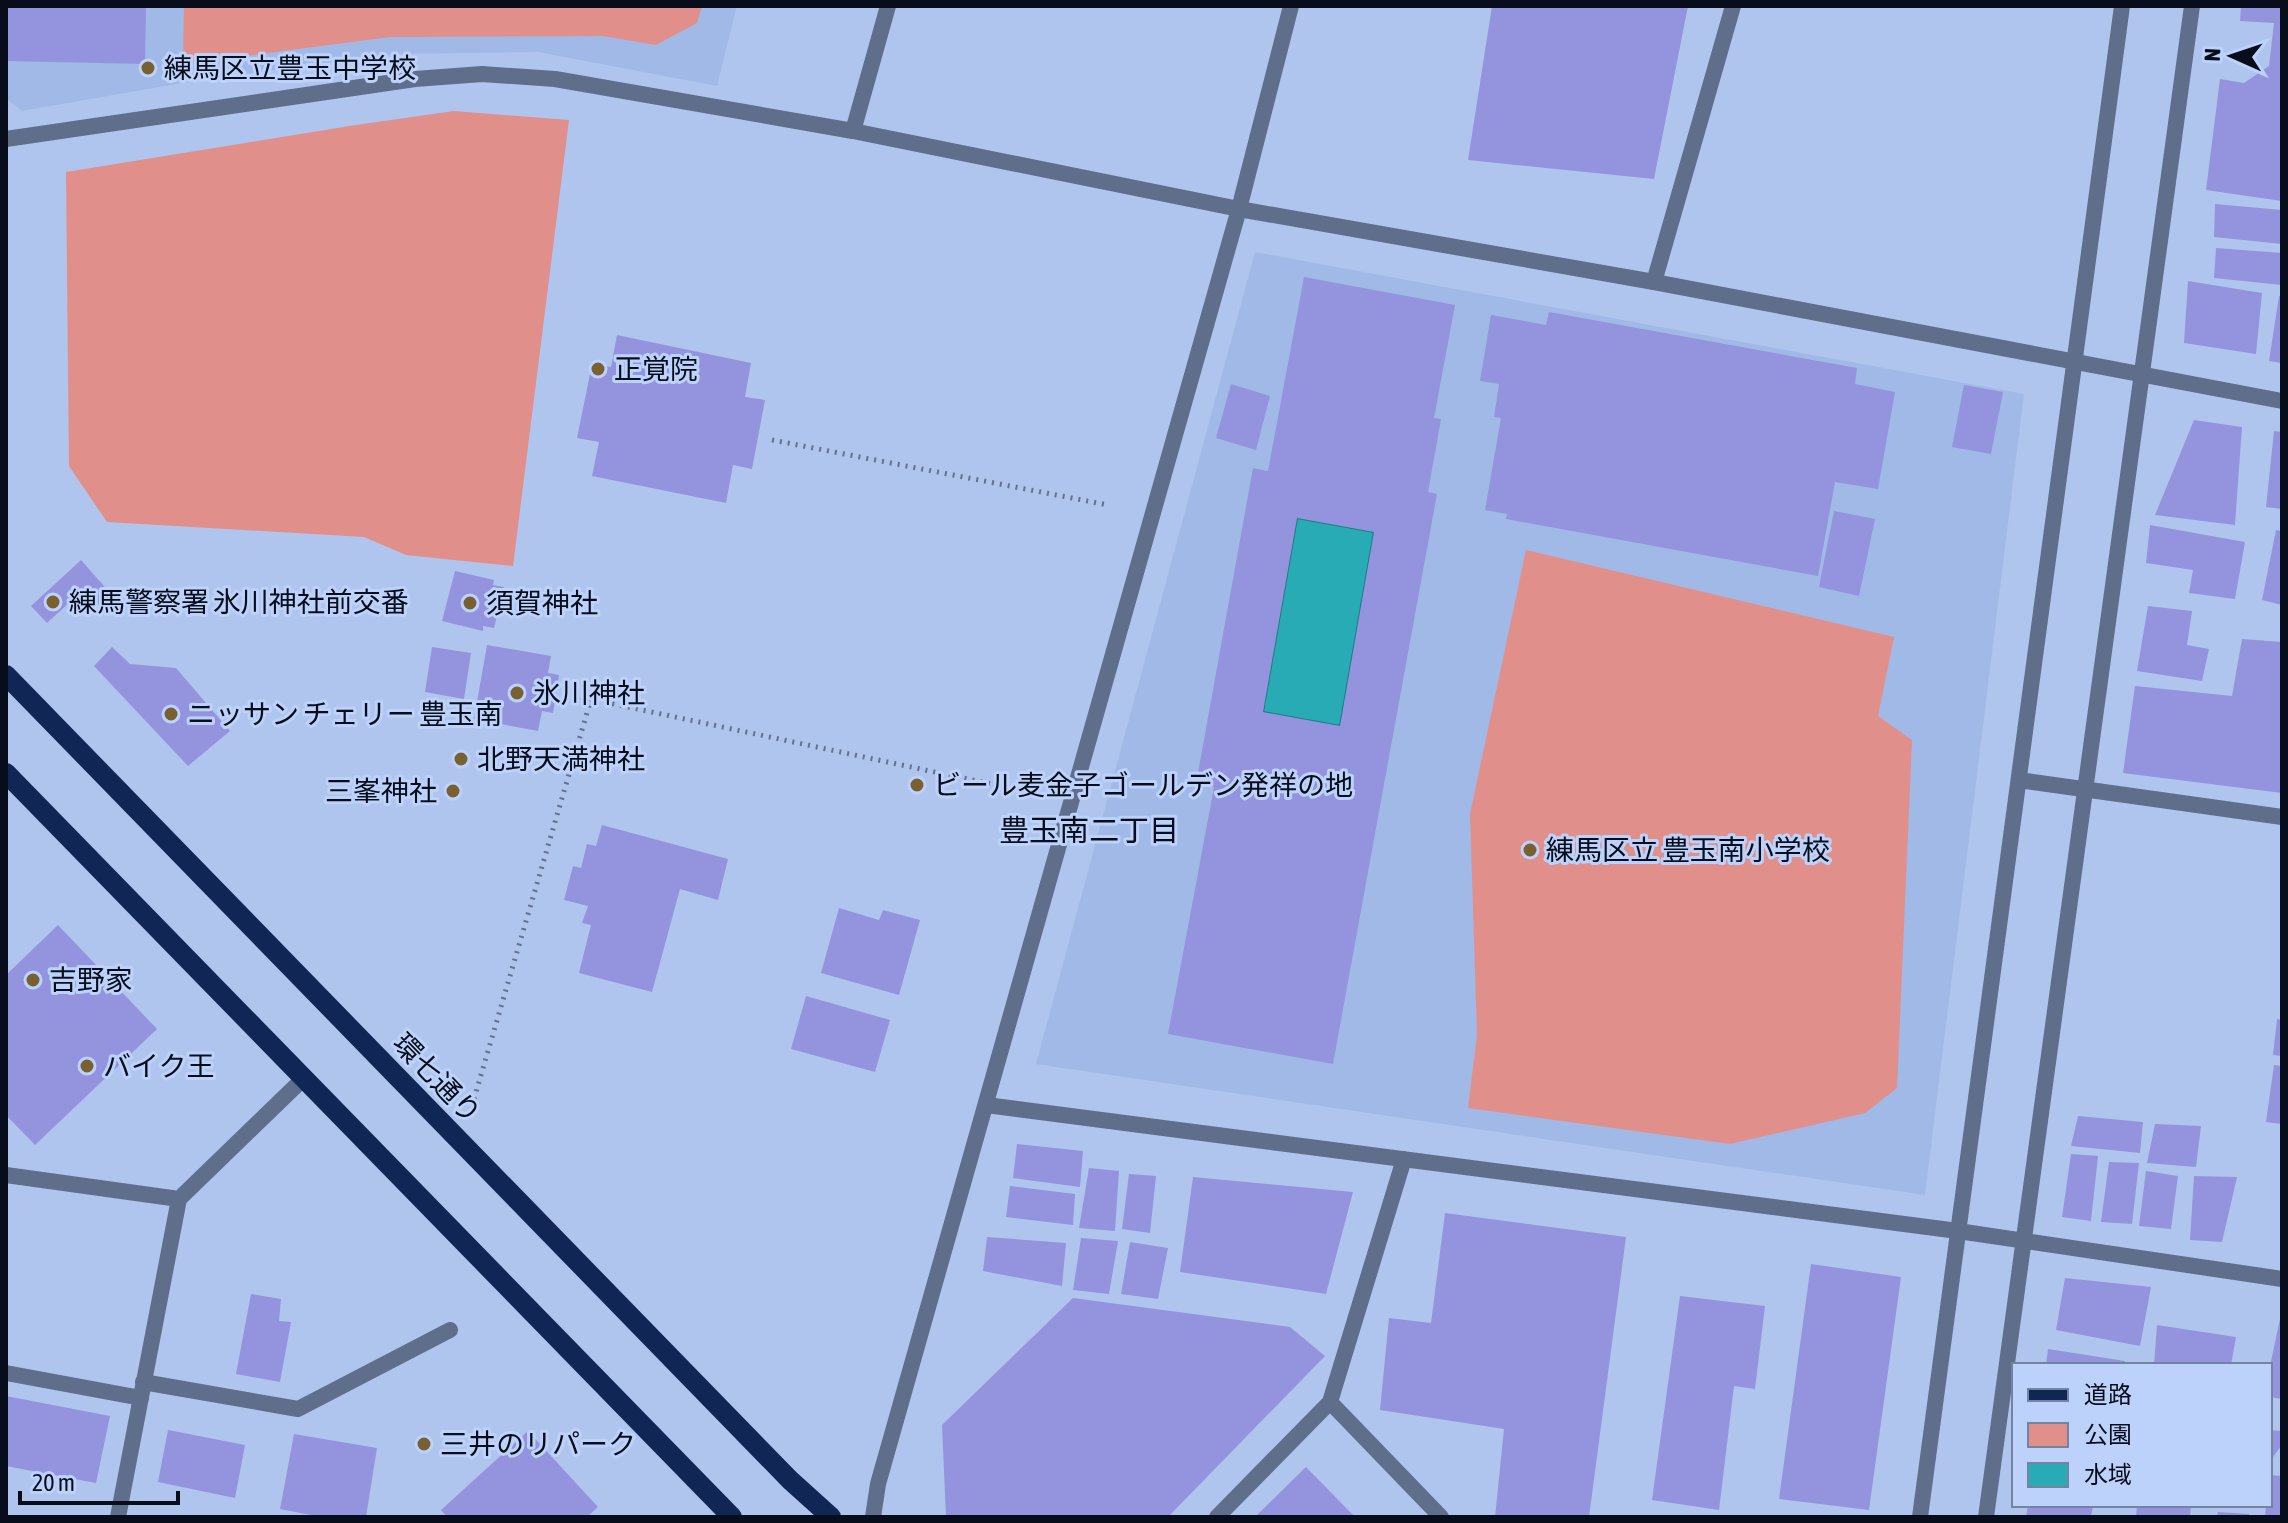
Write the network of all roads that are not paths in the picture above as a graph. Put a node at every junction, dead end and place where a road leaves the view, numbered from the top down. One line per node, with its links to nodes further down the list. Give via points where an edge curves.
1 (888, 6): 6 (street)
2 (1291, 6): 8 (street)
3 (1733, 6): 9 (street)
4 (2122, 6): 10 (street)
5 (2192, 6): 11 (street)
6 (853, 131): 7 (street, via 555,79 482,74 415,79); 8 (street)
7 (6, 139)
8 (1239, 209): 9 (street); 19 (street)
9 (1654, 282): 10 (street)
10 (2074, 362): 11 (street); 15 (street)
11 (2141, 376): 12 (street); 16 (street)
12 (2282, 401)
13 (6, 675): 32 (main road, 環七通り)
14 (6, 773): 18 (main road)
15 (2019, 780): 16 (street); 23 (street)
16 (2085, 790): 17 (street); 24 (street)
17 (2282, 817)
18 (304, 1078): 22 (street); 31 (main road)
19 (986, 1105): 20 (street); 33 (street)
20 (1404, 1159): 23 (street); 29 (street)
21 (6, 1175): 22 (street)
22 (179, 1199): 28 (street)
23 (1958, 1231): 24 (street); 36 (street)
24 (2023, 1241): 25 (street); 37 (street)
25 (2282, 1279)
26 (450, 1330): 28 (street, via 298,1409)
27 (6, 1373): 28 (street)
28 (142, 1390): 30 (street)
29 (1330, 1402): 34 (street); 35 (street)
30 (118, 1517)
31 (732, 1517)
32 (831, 1517)
33 (873, 1517)
34 (1217, 1517)
35 (1441, 1517)
36 (1920, 1517)
37 (1986, 1517)

